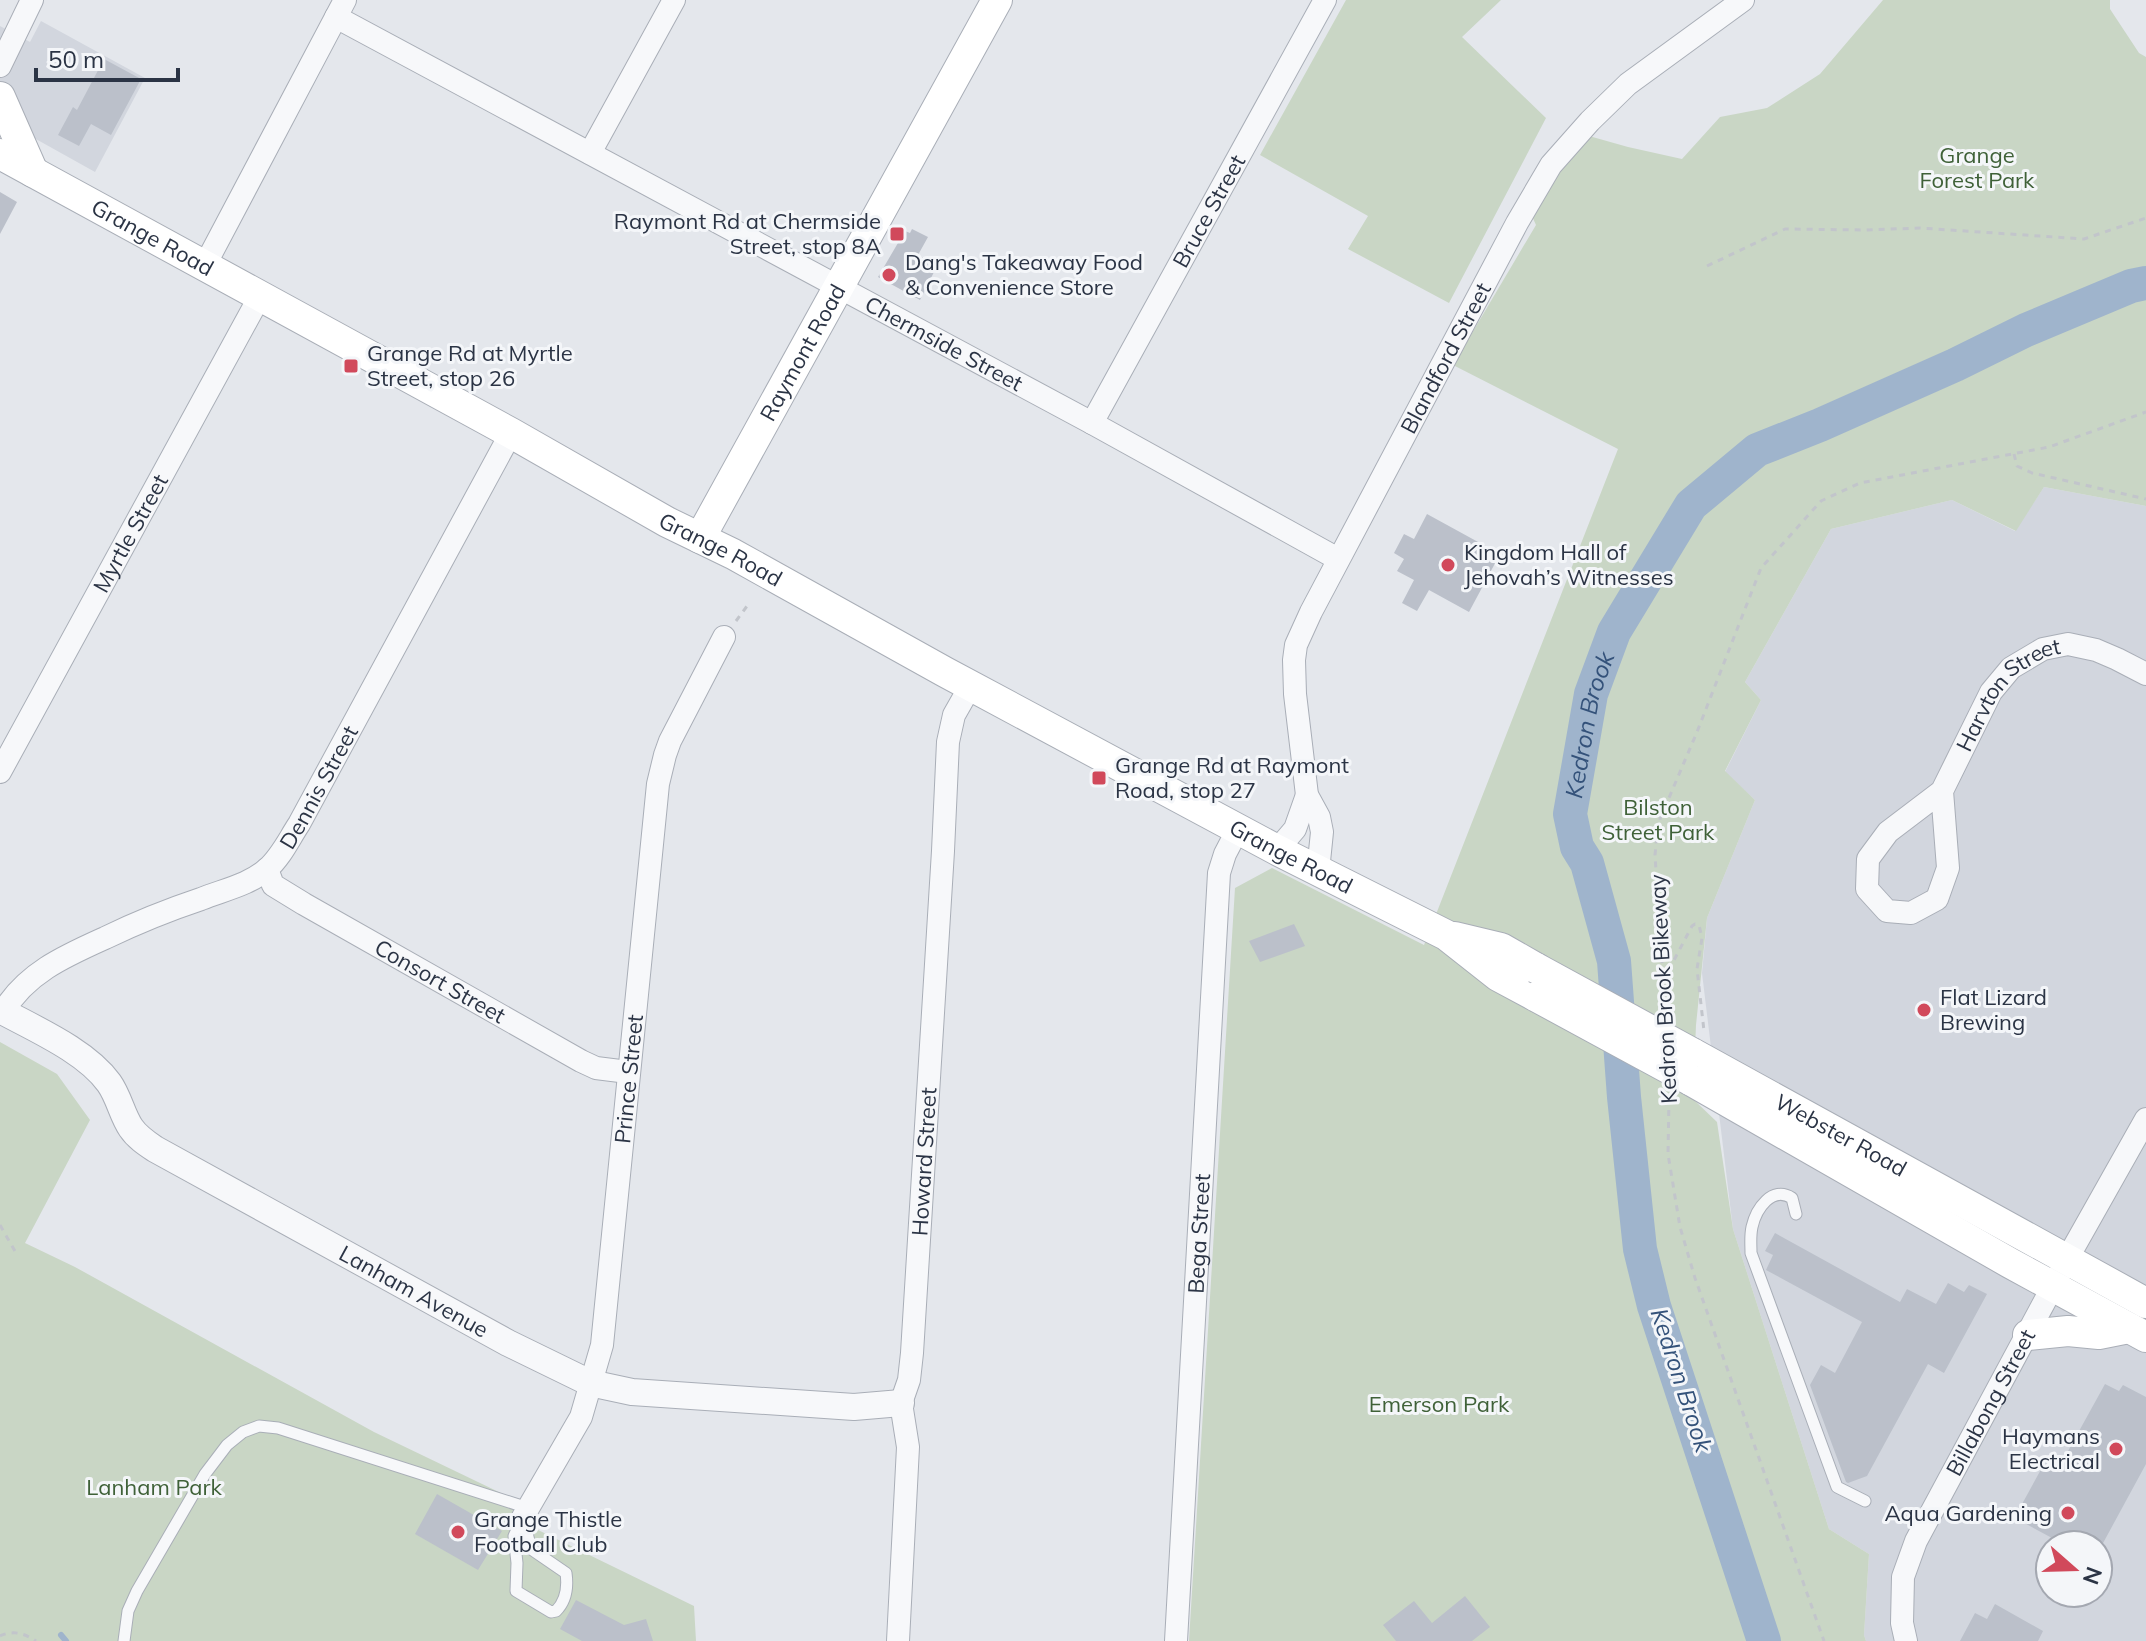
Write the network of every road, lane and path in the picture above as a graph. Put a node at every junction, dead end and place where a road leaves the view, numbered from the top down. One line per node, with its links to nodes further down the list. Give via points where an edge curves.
1 (32, 0): 7 (street)
2 (674, 0): 9 (street)
3 (997, 0): 15 (main road, Raymont Road)
4 (1325, 0): 18 (street, Bruce Street)
5 (1743, 0): 23 (street, Blandford Street, via 1628,84 1551,165)
6 (340, 8): 9 (street, Chermside Street); 13 (street)
7 (0, 66)
8 (0, 97): 11 (main road)
9 (590, 153): 15 (street, Chermside Street)
10 (0, 154): 11 (main road, Grange Road)
11 (33, 172): 13 (main road, Grange Road)
12 (2146, 218): 14 (path, via 2084,239 1920,228 1785,229)
13 (205, 265): 16 (main road, Grange Road)
14 (1707, 266)
15 (840, 287): 18 (street, Chermside Street); 22 (main road, Raymont Road)
16 (260, 296): 19 (main road, Grange Road); 27 (street, Myrtle Street)
17 (2146, 412): 20 (path, Kedron Brook Bikeway)
18 (1092, 423): 23 (street, Chermside Street)
19 (511, 433): 22 (main road, Grange Road); 32 (street, Dennis Street, via 299,824)
20 (2014, 454): 21 (path, via 2017,466 2032,473); 34 (path, Kedron Brook Bikeway, via 1860,483 1839,492 1821,501 1761,568 1660,819 1655,855)
21 (2146, 499)
22 (700, 538): 26 (main road, Grange Road)
23 (1338, 559): 29 (street, Blandford Street, via 1303,628 1294,660)
24 (724, 637): 39 (street, Prince Street, via 661,766)
25 (2146, 674): 28 (street, Harvton Street, via 2096,650 2068,644 2028,657 1991,692)
26 (971, 685): 30 (main road, Grange Road); 50 (street, Howard Street, via 954,715 948,742 912,1353)
27 (0, 772)
28 (1942, 791): 28 (street, Harvton Street, via 1948,868 1937,899 1911,913 1887,911 1867,889 1868,859 1888,832)
29 (1307, 795): 31 (street, Blandford Street, via 1295,829); 33 (street, Blandford Street, via 1322,832)
30 (1238, 829): 31 (main road, Grange Road); 57 (street, Bega Street, via 1219,873)
31 (1277, 850): 33 (main road, Grange Road)
32 (267, 869): 36 (street, Dennis Street, via 252,880 68,954 41,971); 39 (street, Consort Street, via 273,885 304,904 581,1061)
33 (1318, 871): 35 (main road, Grange Road, via 1446,935 1501,948)
34 (1663, 981): 37 (path, Kedron Brook Bikeway); 38 (path, Kedron Brook Bikeway, via 1692,926 1699,925)
35 (1536, 982): 38 (main road, Webster Road, bridge)
36 (2, 1011): 49 (street, Lanham Avenue, via 94,1066 110,1084 130,1128 155,1149)
37 (1665, 1012)
38 (1689, 1065): 44 (main road, Webster Road); 45 (main road, Webster Road); 58 (path, Kedron Brook Bikeway, via 1668,1154 1680,1227)
39 (628, 1072): 49 (street, Prince Street, via 604,1332)
40 (2146, 1119): 44 (street, Billabong Street)
41 (1796, 1214): 51 (lane, via 1787,1195 1767,1199 1752,1225 1751,1253 1837,1487)
42 (0, 1225): 43 (path)
43 (16, 1253)
44 (2068, 1259): 45 (street, Billabong Street); 46 (main road, Webster Road)
45 (2053, 1286): 47 (main road, Webster Road); 48 (street, Billabong Street)
46 (2146, 1303)
47 (2137, 1332): 48 (main road)
48 (2028, 1335): 59 (street, Billabong Street, via 1916,1541 1903,1577)
49 (590, 1383): 50 (street, Lanham Avenue, via 632,1392 838,1406); 52 (street, Prince Street, via 581,1417)
50 (901, 1403): 56 (street, Howard Street, via 908,1447)
51 (1865, 1501)
52 (526, 1512): 52 (lane, via 531,1549 566,1573 565,1597 556,1611 516,1591 514,1536); 55 (lane, via 259,1426 227,1445 205,1474 137,1591)
53 (0, 1636): 54 (path, via 19,1633)
54 (36, 1641)
55 (124, 1641)
56 (898, 1641)
57 (1176, 1641)
58 (1824, 1641)
59 (1906, 1641)

